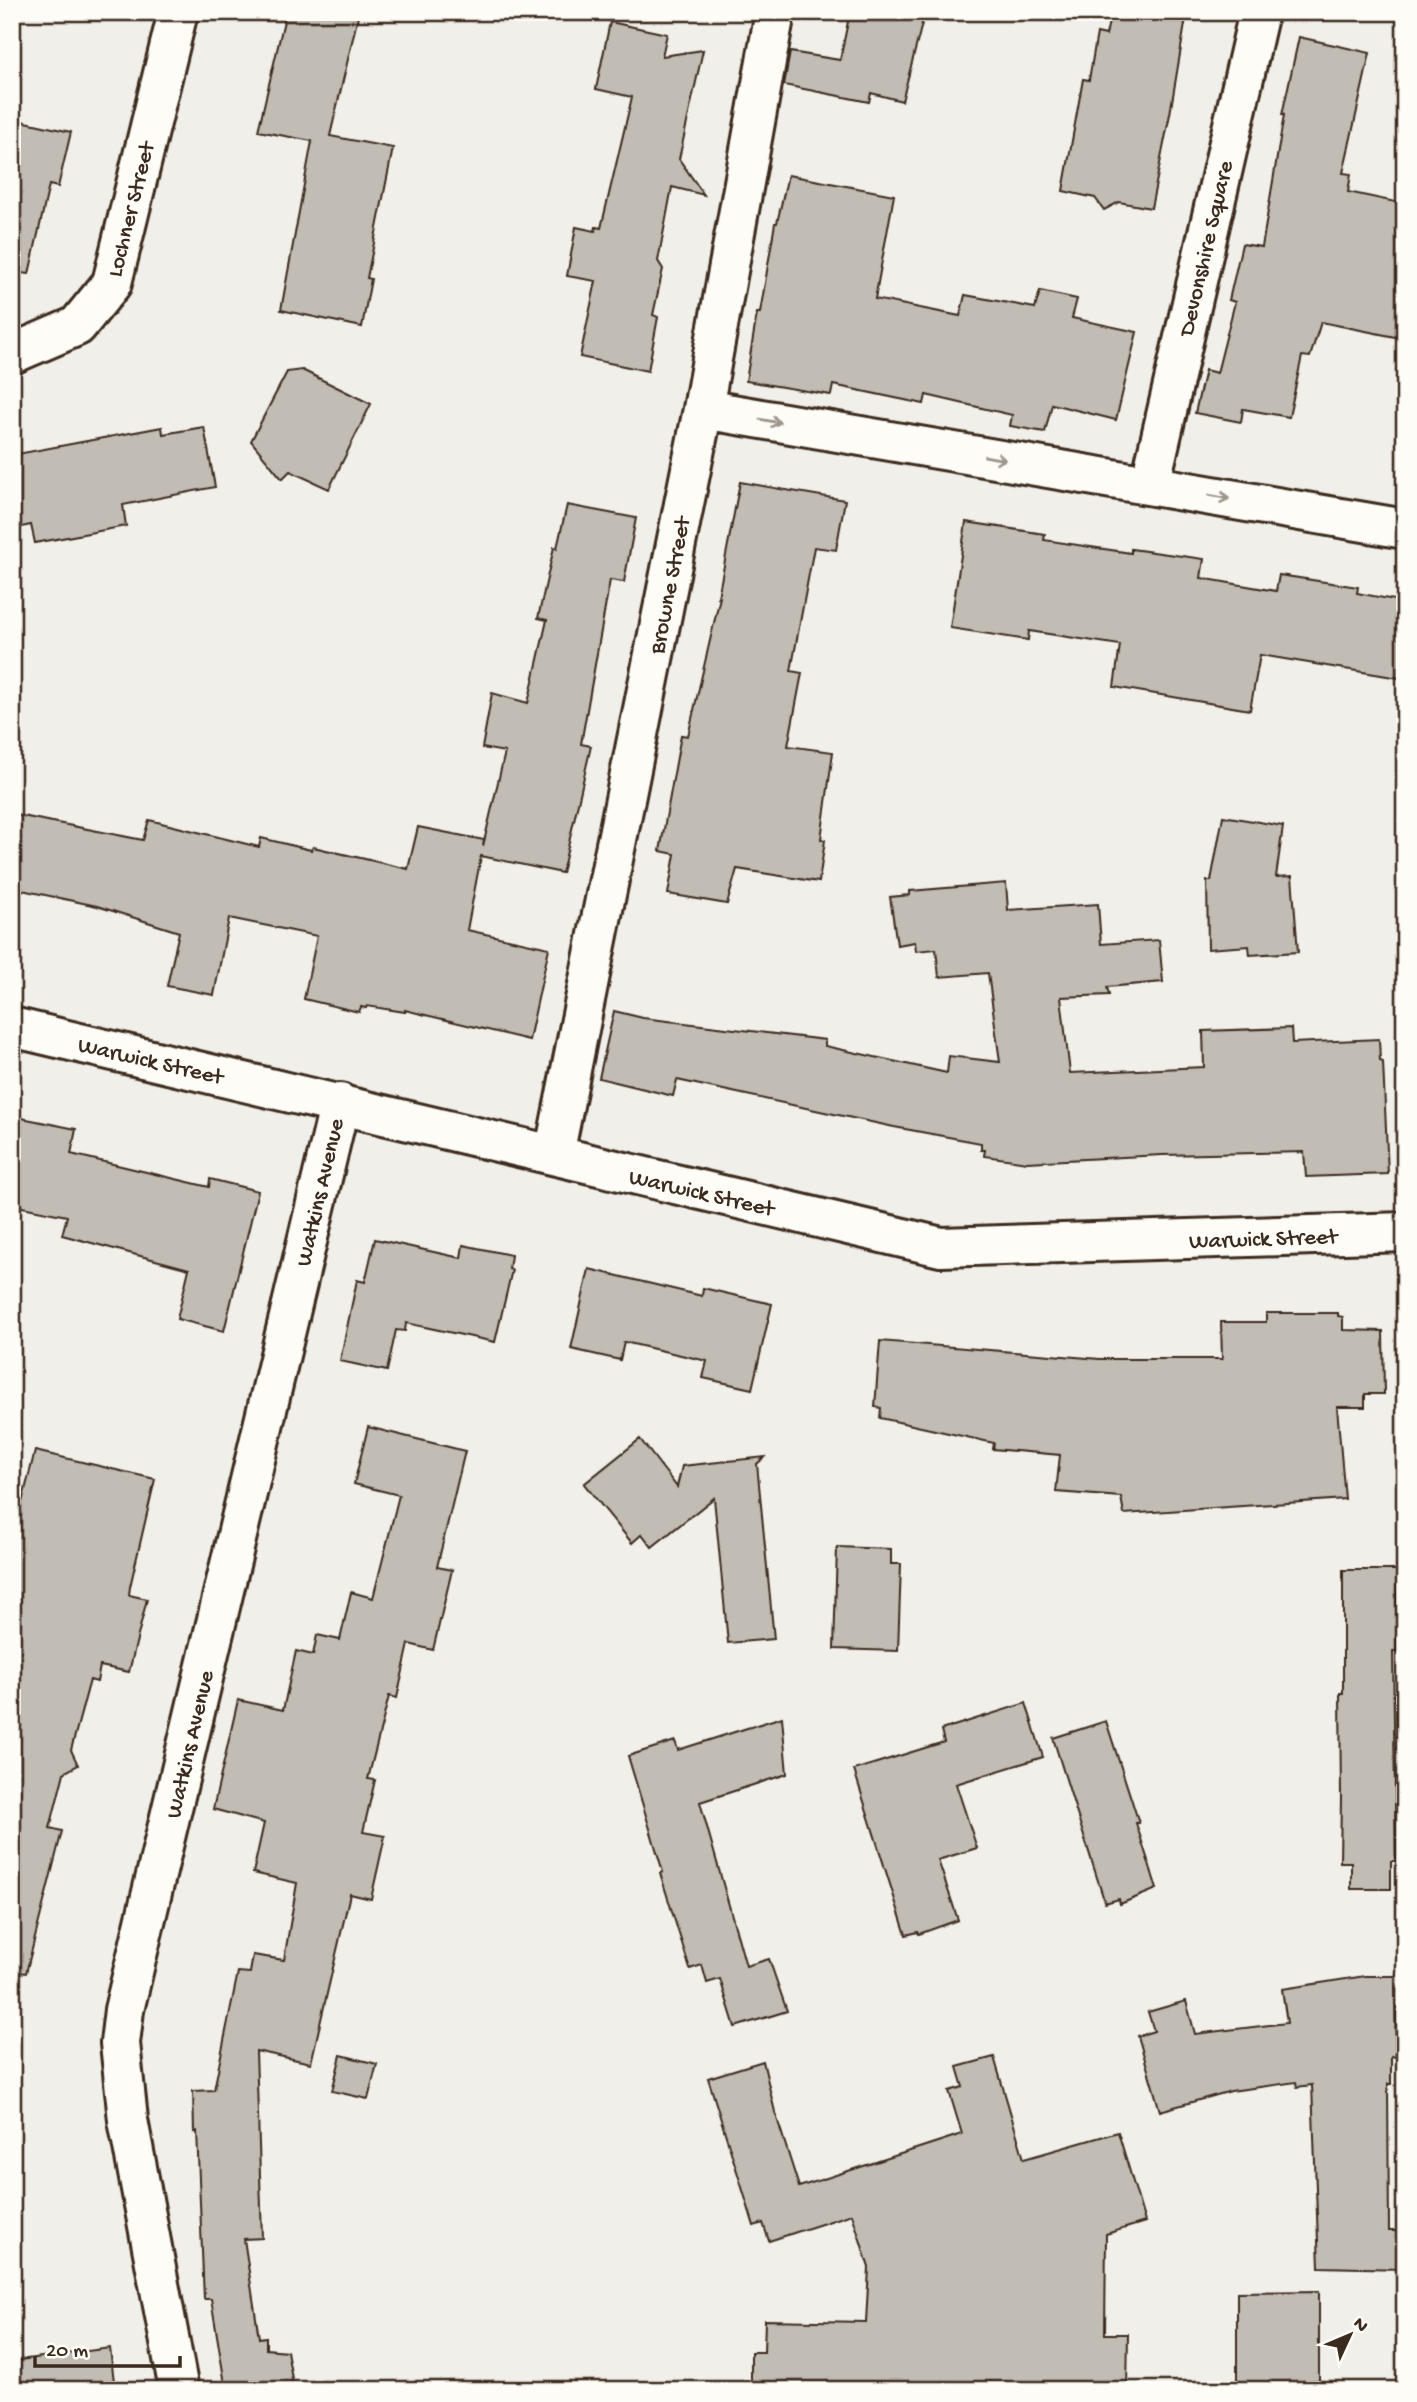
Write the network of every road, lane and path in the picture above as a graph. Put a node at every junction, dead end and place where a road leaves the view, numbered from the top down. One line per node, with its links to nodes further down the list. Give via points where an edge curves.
1 (178, 12): 4 (street, Lochner Street, via 112,283 77,326)
2 (775, 12): 5 (street, Browne Street)
3 (1259, 12): 6 (street, Devonshire Square)
4 (18, 349)
5 (703, 409): 6 (street, one-way to 6); 10 (street, Browne Street)
6 (1150, 485): 7 (street, one-way to 7)
7 (1405, 529)
8 (12, 1027): 9 (street, Warwick Street)
9 (340, 1103): 10 (street, Warwick Street); 12 (street, Watkins Avenue, via 124,2010 120,2043 128,2120)
10 (554, 1155): 11 (street, Warwick Street, via 941,1247)
11 (1405, 1232)
12 (179, 2390)

